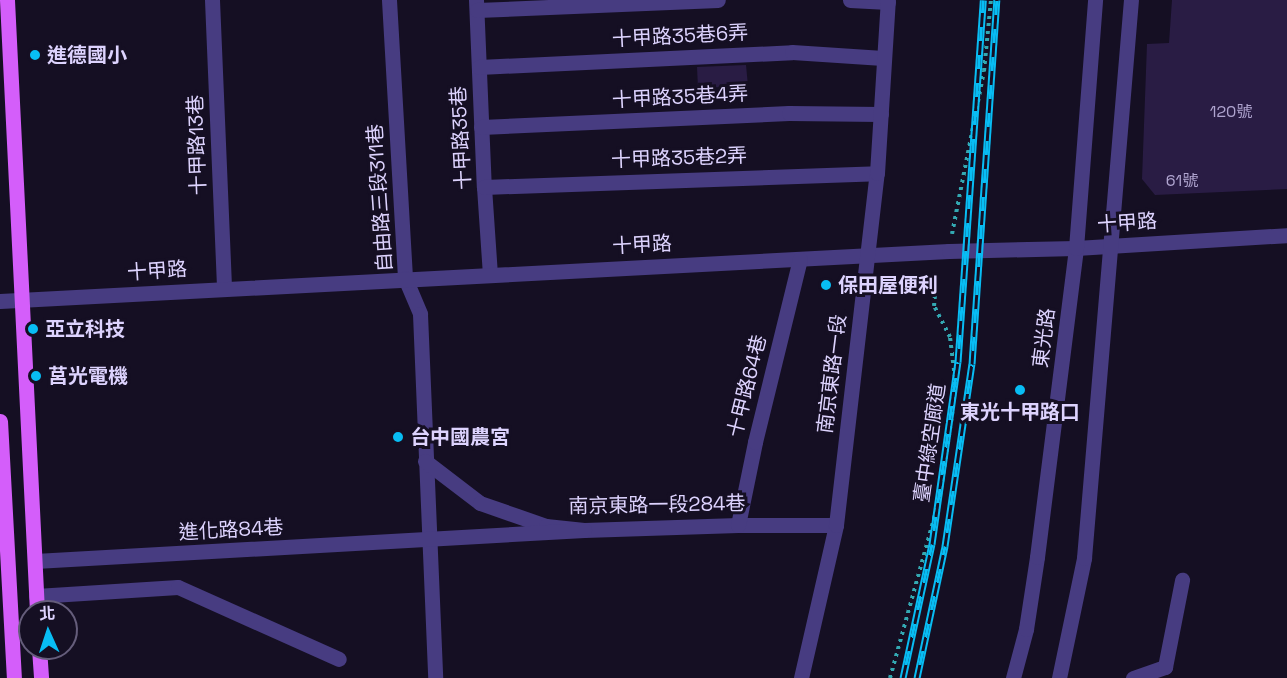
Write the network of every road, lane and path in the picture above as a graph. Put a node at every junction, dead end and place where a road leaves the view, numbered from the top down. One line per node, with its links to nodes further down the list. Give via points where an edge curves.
1 (8, 0): 27 (main road)
2 (212, 0): 26 (street, 十甲路13巷)
3 (389, 0): 25 (street, 自由路三段311巷)
4 (718, 0): 10 (street)
5 (850, 0): 9 (street)
6 (991, 0): 21 (path, 臺中綠空廊道, via 984,71)
7 (1095, 0): 20 (street, 東光路)
8 (1131, 0): 19 (street)
9 (888, 1): 11 (street, 南京東路一段)
10 (477, 5): 12 (street, 十甲路35巷)
11 (883, 58): 12 (street, 十甲路35巷6弄, via 792,52); 13 (street, 南京東路一段)
12 (479, 67): 14 (street, 十甲路35巷)
13 (880, 114): 14 (street, 十甲路35巷4弄, via 789,113); 15 (street, 南京東路一段)
14 (481, 127): 16 (street, 十甲路35巷)
15 (877, 173): 16 (street, 十甲路35巷2弄); 22 (street, 南京東路一段)
16 (484, 187): 24 (street, 十甲路35巷)
17 (1287, 235): 18 (street); 19 (street, 十甲路)
18 (1287, 240)
19 (1112, 245): 20 (street, 十甲路); 49 (street, via 1084,558)
20 (1076, 249): 21 (street, 十甲路); 48 (street, 東光路, via 1037,558 1026,629)
21 (949, 250): 22 (street, 十甲路); 47 (path, 臺中綠空廊道, via 938,270 934,306 950,337 955,378 952,415 939,496)
22 (867, 255): 23 (street, 十甲路); 32 (street, 南京東路一段)
23 (800, 259): 24 (street, 十甲路); 31 (street, 十甲路64巷)
24 (490, 274): 25 (street, 十甲路)
25 (405, 278): 26 (street, 十甲路); 30 (street, 自由路三段311巷, via 420,314)
26 (224, 288): 27 (street, 十甲路)
27 (22, 300): 28 (street, 十甲路); 36 (main road)
28 (0, 302)
29 (0, 421): 33 (main road)
30 (425, 461): 34 (street, 南京東路一段284巷, via 480,503 546,526); 35 (street, 自由路三段311巷)
31 (738, 525): 32 (street, 南京東路一段284巷); 34 (street, 南京東路一段284巷)
32 (836, 525): 46 (street, 南京東路一段)
33 (2, 527): 40 (main road)
34 (584, 530): 35 (street, 進化路84巷)
35 (429, 540): 36 (street, 進化路84巷); 45 (street, 自由路三段311巷)
36 (35, 561): 38 (main road)
37 (1182, 580): 50 (street, via 1165,667)
38 (36, 596): 39 (main road); 41 (street, via 178,587)
39 (36, 600)
40 (6, 646): 43 (main road)
41 (339, 659)
42 (40, 660): 44 (main road)
43 (14, 678)
44 (41, 678)
45 (435, 678)
46 (801, 678)
47 (890, 678)
48 (1013, 678)
49 (1059, 678)
50 (1133, 678)

